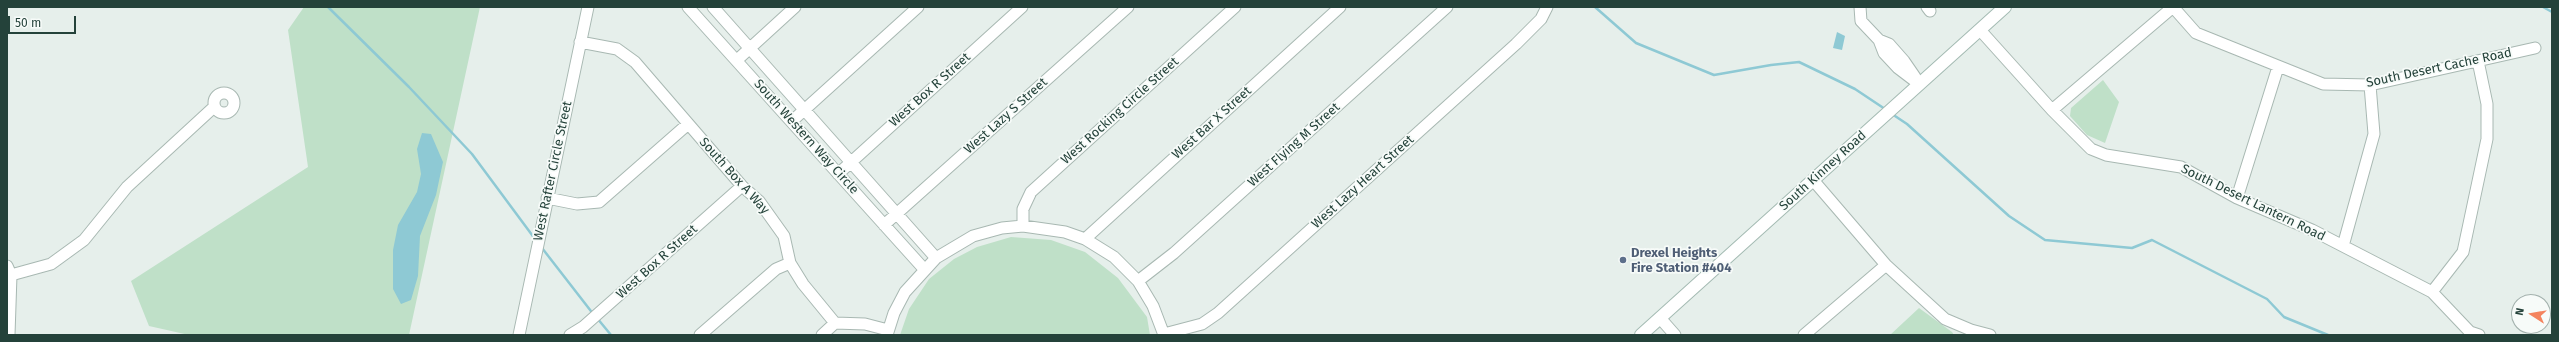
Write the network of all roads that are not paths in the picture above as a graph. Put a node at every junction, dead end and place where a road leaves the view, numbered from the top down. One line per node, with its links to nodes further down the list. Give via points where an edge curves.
1 (588, 7): 16 (street, West Rafter Circle Street)
2 (688, 7): 19 (street, South Western Way Circle)
3 (713, 7): 17 (street, South Western Way Circle)
4 (795, 7): 17 (street)
5 (918, 7): 26 (street)
6 (1022, 7): 29 (street, West Box R Street)
7 (1128, 7): 35 (street, West Lazy S Street)
8 (1235, 7): 37 (street, West Rocking Circle Street, via 1031,192 1023,209)
9 (1340, 7): 38 (street, West Bar X Street)
10 (1447, 7): 45 (street, West Flying M Street, via 1174,253)
11 (1547, 7): 56 (street, West Lazy Heart Street, via 1541,19 1516,44 1218,313 1202,324)
12 (1860, 7): 22 (street, via 1861,21 1879,40 1889,44)
13 (2005, 7): 15 (main road, South Kinney Road)
14 (2173, 7): 21 (street, South Desert Cache Road, via 2196,33); 25 (street)
15 (1980, 30): 22 (main road, South Kinney Road); 25 (street, South Desert Lantern Road)
16 (580, 42): 28 (street, South Box A Way, via 617,48 635,62); 33 (street, West Rafter Circle Street)
17 (750, 47): 19 (street); 26 (street, South Western Way Circle)
18 (2535, 48): 20 (street, South Desert Cache Road)
19 (737, 60): 27 (street, South Western Way Circle)
20 (2478, 61): 23 (street, South Desert Cache Road); 46 (street, via 2487,104 2487,139 2463,252)
21 (2278, 67): 23 (street, South Desert Cache Road, via 2323,84); 34 (street)
22 (1919, 84): 31 (main road, South Kinney Road)
23 (2370, 85): 39 (street, via 2374,134)
24 (214, 107): 44 (street, via 127,187 84,240 51,264)
25 (2052, 110): 34 (street, South Desert Lantern Road, via 2090,149 2106,155 2181,167)
26 (804, 111): 27 (street); 29 (street, South Western Way Circle)
27 (792, 121): 30 (street, South Western Way Circle)
28 (688, 124): 32 (street, South Box A Way); 33 (street, via 599,202 577,204)
29 (850, 162): 30 (street, West Box R Street); 35 (street, South Western Way Circle)
30 (838, 174): 36 (street, South Western Way Circle)
31 (1813, 180): 42 (street); 47 (main road, South Kinney Road)
32 (742, 186): 41 (street, South Box A Way, via 759,201 784,236); 53 (street, West Box R Street, via 583,327)
33 (547, 198): 52 (street, West Rafter Circle Street)
34 (2237, 198): 39 (street, South Desert Lantern Road)
35 (897, 214): 36 (street, West Lazy S Street); 40 (street, South Western Way Circle)
36 (884, 225): 43 (street, South Western Way Circle)
37 (1023, 226): 38 (street, via 1065,232); 40 (street, via 1002,228 977,235 953,246)
38 (1084, 239): 45 (street, via 1114,257)
39 (2342, 246): 46 (street, South Desert Lantern Road)
40 (936, 258): 43 (street)
41 (790, 263): 48 (street, South Box A Way, via 803,284); 54 (street, via 776,269)
42 (1886, 266): 50 (street, via 1945,319); 59 (street)
43 (924, 269): 49 (street, via 902,297)
44 (9, 270): 51 (street)
45 (1138, 281): 56 (street, via 1154,306)
46 (2432, 292): 61 (street, South Desert Lantern Road, via 2470,332)
47 (1660, 318): 57 (main road, South Kinney Road); 58 (street)
48 (835, 323): 49 (street, via 865,324); 55 (street)
49 (888, 333)
50 (1970, 333): 60 (street)
51 (9, 335)
52 (519, 335)
53 (570, 335)
54 (700, 335)
55 (822, 335)
56 (1164, 335)
57 (1641, 335)
58 (1675, 335)
59 (1804, 335)
60 (1990, 335)
61 (2479, 335)

